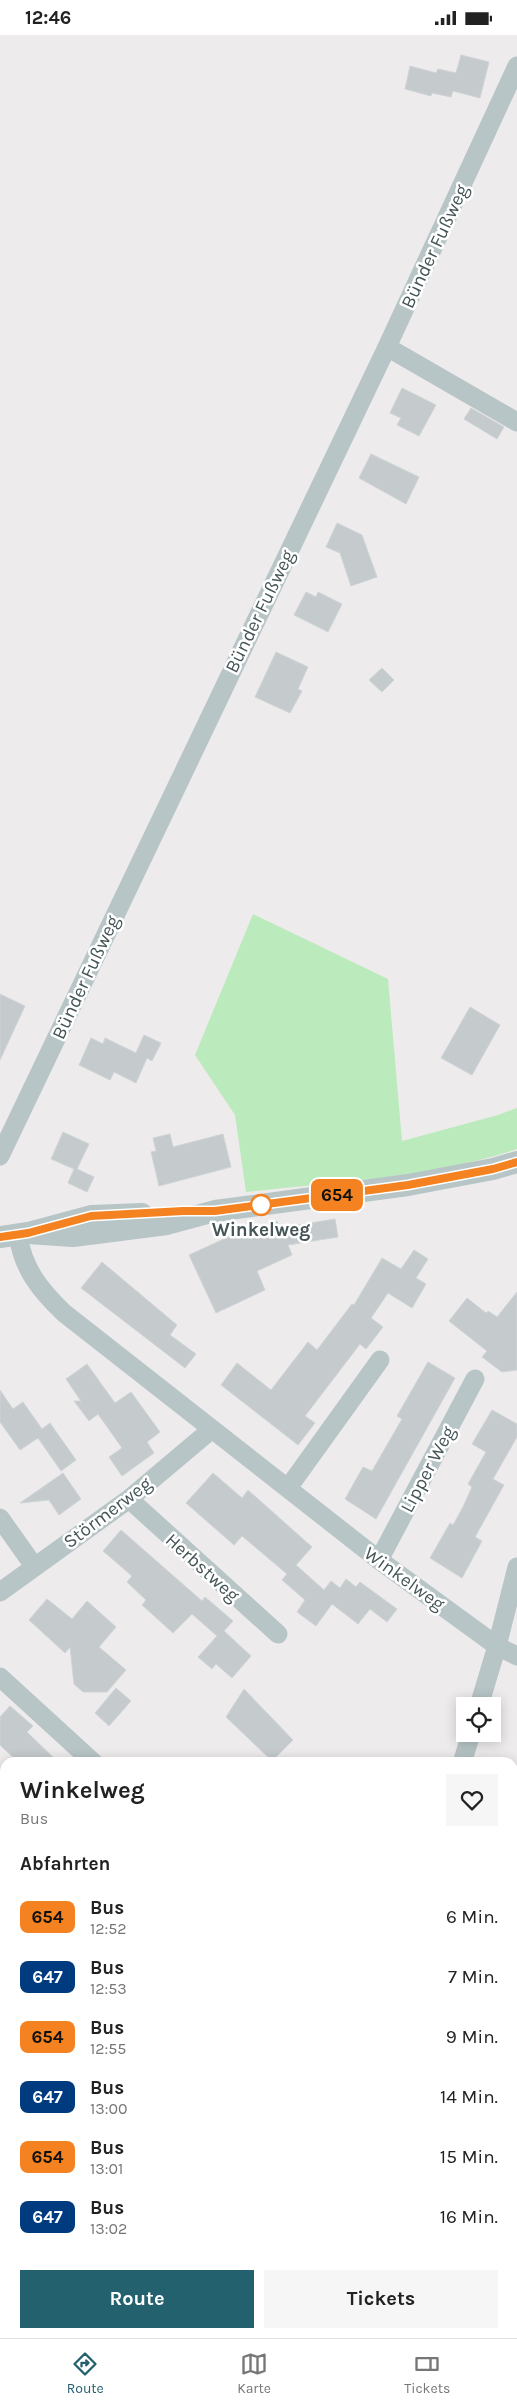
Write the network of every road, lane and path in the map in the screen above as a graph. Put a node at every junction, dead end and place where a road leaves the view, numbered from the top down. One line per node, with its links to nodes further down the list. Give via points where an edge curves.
1 (517, 66): 2 (street, Bünder Fußweg)
2 (387, 347): 3 (street); 4 (street, Bünder Fußweg)
3 (517, 422)
4 (0, 1156)
5 (517, 1162): 6 (street, via 408,1185 215,1211 91,1216)
6 (15, 1235): 9 (street, Winkelweg, via 31,1276 55,1305)
7 (380, 1360): 10 (street)
8 (475, 1379): 13 (street, Lipper Weg)
9 (212, 1429): 10 (street, Winkelweg); 11 (street, Störmerweg)
10 (288, 1488): 13 (street, Winkelweg)
11 (129, 1499): 14 (street, Störmerweg); 17 (street, Herbstweg)
12 (0, 1518): 14 (street)
13 (379, 1560): 18 (street, Winkelweg)
14 (34, 1566): 16 (street, Störmerweg)
15 (517, 1567): 18 (street)
16 (0, 1592)
17 (278, 1635)
18 (498, 1646): 19 (street, Winkelweg); 21 (street)
19 (517, 1656)
20 (0, 1677): 23 (street)
21 (482, 1697)
22 (469, 1742): 24 (street)
23 (87, 1757)
24 (464, 1757)

